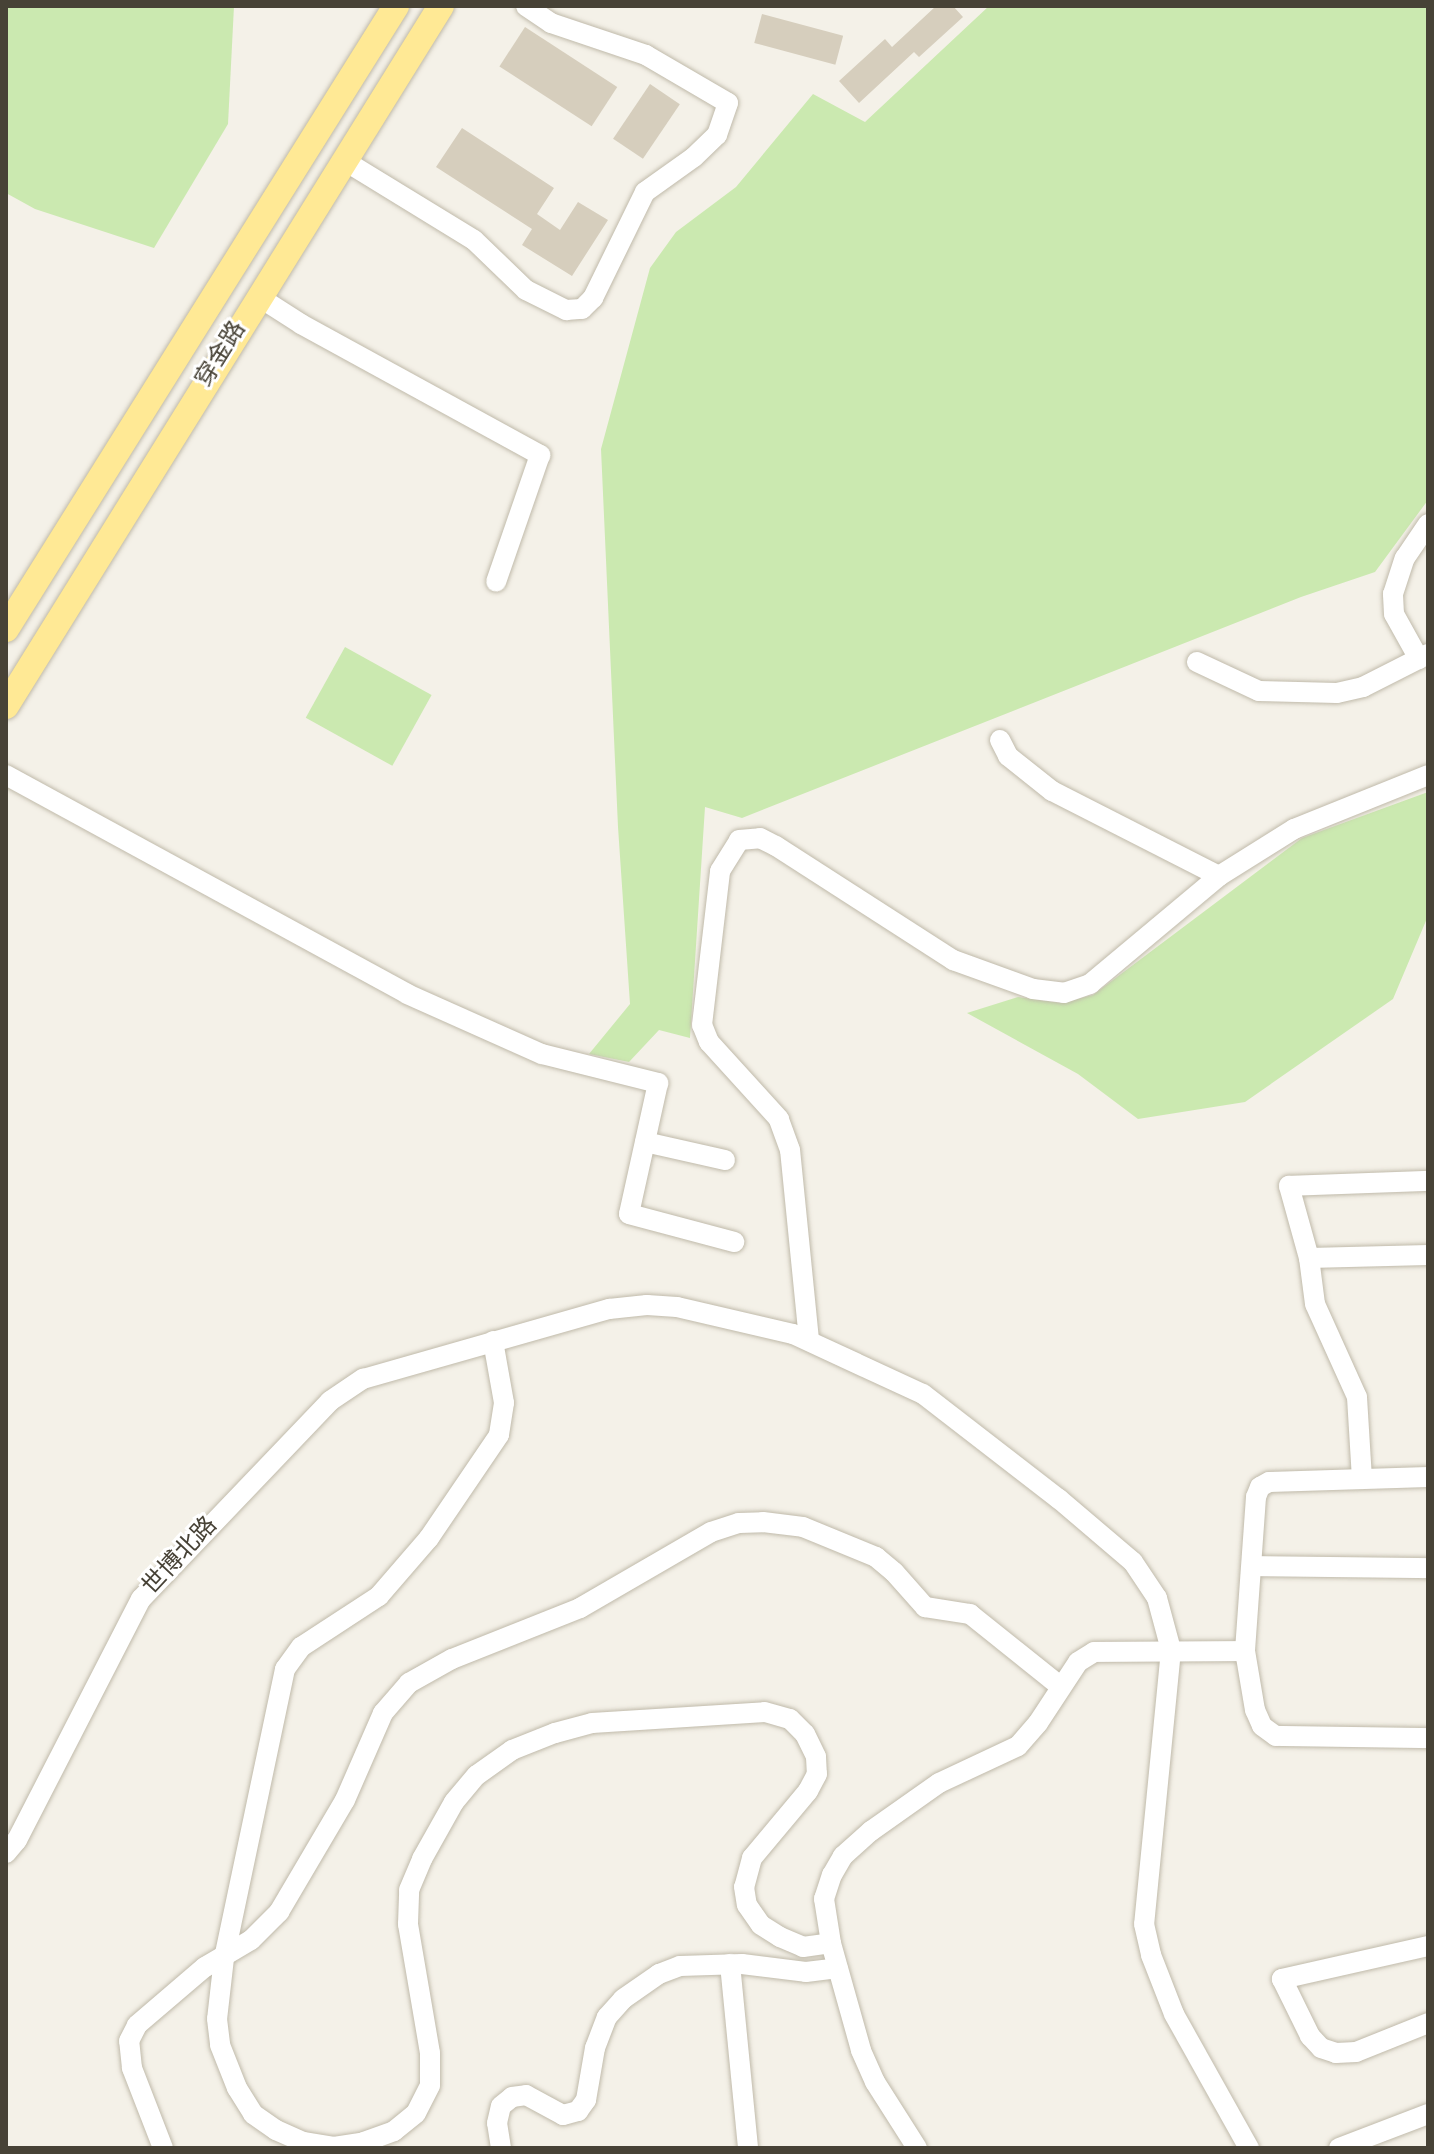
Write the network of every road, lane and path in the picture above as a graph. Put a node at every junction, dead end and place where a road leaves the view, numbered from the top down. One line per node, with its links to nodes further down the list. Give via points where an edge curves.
1 (396, 6): 8 (main road, 穿金路)
2 (441, 6): 4 (main road, 穿金路)
3 (526, 6): 4 (street, via 551,23 646,55 728,103 717,135 645,192 593,298 582,309 566,310 526,290 474,240)
4 (345, 161): 5 (main road, 穿金路)
5 (259, 297): 7 (street, via 540,455); 11 (main road, 穿金路)
6 (1428, 524): 9 (street, via 1405,558 1393,594 1394,614)
7 (496, 582)
8 (6, 629)
9 (1423, 657): 10 (street, via 1350,690 1277,694)
10 (1197, 662)
11 (6, 706)
12 (1000, 740): 15 (street, via 1008,756 1052,791)
13 (6, 775): 16 (street, via 407,994 542,1054 658,1083)
14 (1428, 775): 15 (street, via 1294,829)
15 (1219, 876): 22 (street, via 1090,984 1064,993 1033,989 953,960 760,838 739,840 718,882 702,1025 709,1042 779,1119 790,1150)
16 (645, 1142): 17 (street); 19 (street, via 629,1214)
17 (725, 1160)
18 (1428, 1181): 21 (street, via 1289,1186)
19 (734, 1242)
20 (1428, 1255): 21 (street)
21 (1309, 1258): 25 (street, via 1315,1304 1357,1397)
22 (809, 1340): 23 (street, 世博北路, via 677,1307 647,1305 609,1309); 28 (street, 世博北路, via 923,1394 1112,1544 1133,1562 1157,1598)
23 (493, 1341): 32 (street, 世博北路, via 363,1379 330,1401 141,1599); 35 (street, via 504,1403 499,1435 429,1538 379,1596 301,1647 285,1669)
24 (1428, 1477): 25 (street)
25 (1362, 1479): 26 (street, via 1269,1482 1260,1487)
26 (1254, 1566): 27 (street); 29 (street)
27 (1428, 1568)
28 (1171, 1650): 29 (street); 30 (street, via 1094,1652 1078,1662); 44 (street, via 1144,1924 1174,2014)
29 (1245, 1651): 31 (street, via 1255,1710 1262,1726 1276,1736)
30 (1060, 1686): 33 (street, via 1018,1746 939,1783 843,1856 824,1899); 35 (street, via 970,1614 925,1607 894,1572 853,1545 803,1527 763,1522 725,1527 580,1608 452,1659 409,1683 383,1713 345,1800 279,1912)
31 (1428, 1738)
32 (6, 1853)
33 (831, 1943): 35 (street, via 803,1947 780,1937 761,1925 747,1905 744,1887 752,1858 817,1774 805,1734 790,1719 765,1712 592,1723 512,1750 477,1775 454,1802 409,1890 408,1924 430,2053 430,2085 416,2113 394,2131 334,2147 303,2142 253,2114 220,2045 217,2019); 37 (street)
34 (1428, 1946): 38 (street, via 1282,1979 1310,2036 1321,2048 1336,2053 1356,2052)
35 (224, 1958): 40 (street, via 205,1967 137,2025 129,2041 132,2068)
36 (730, 1964): 37 (street, via 806,1972); 41 (street, via 680,1966 623,1999 607,2017 595,2048 586,2100 578,2111 563,2115 526,2095 512,2097 501,2106 497,2123); 42 (street)
37 (838, 1968): 43 (street, via 870,2072)
38 (1428, 2023)
39 (1428, 2114): 45 (street)
40 (163, 2148)
41 (501, 2148)
42 (748, 2148)
43 (917, 2148)
44 (1249, 2148)
45 (1339, 2148)

